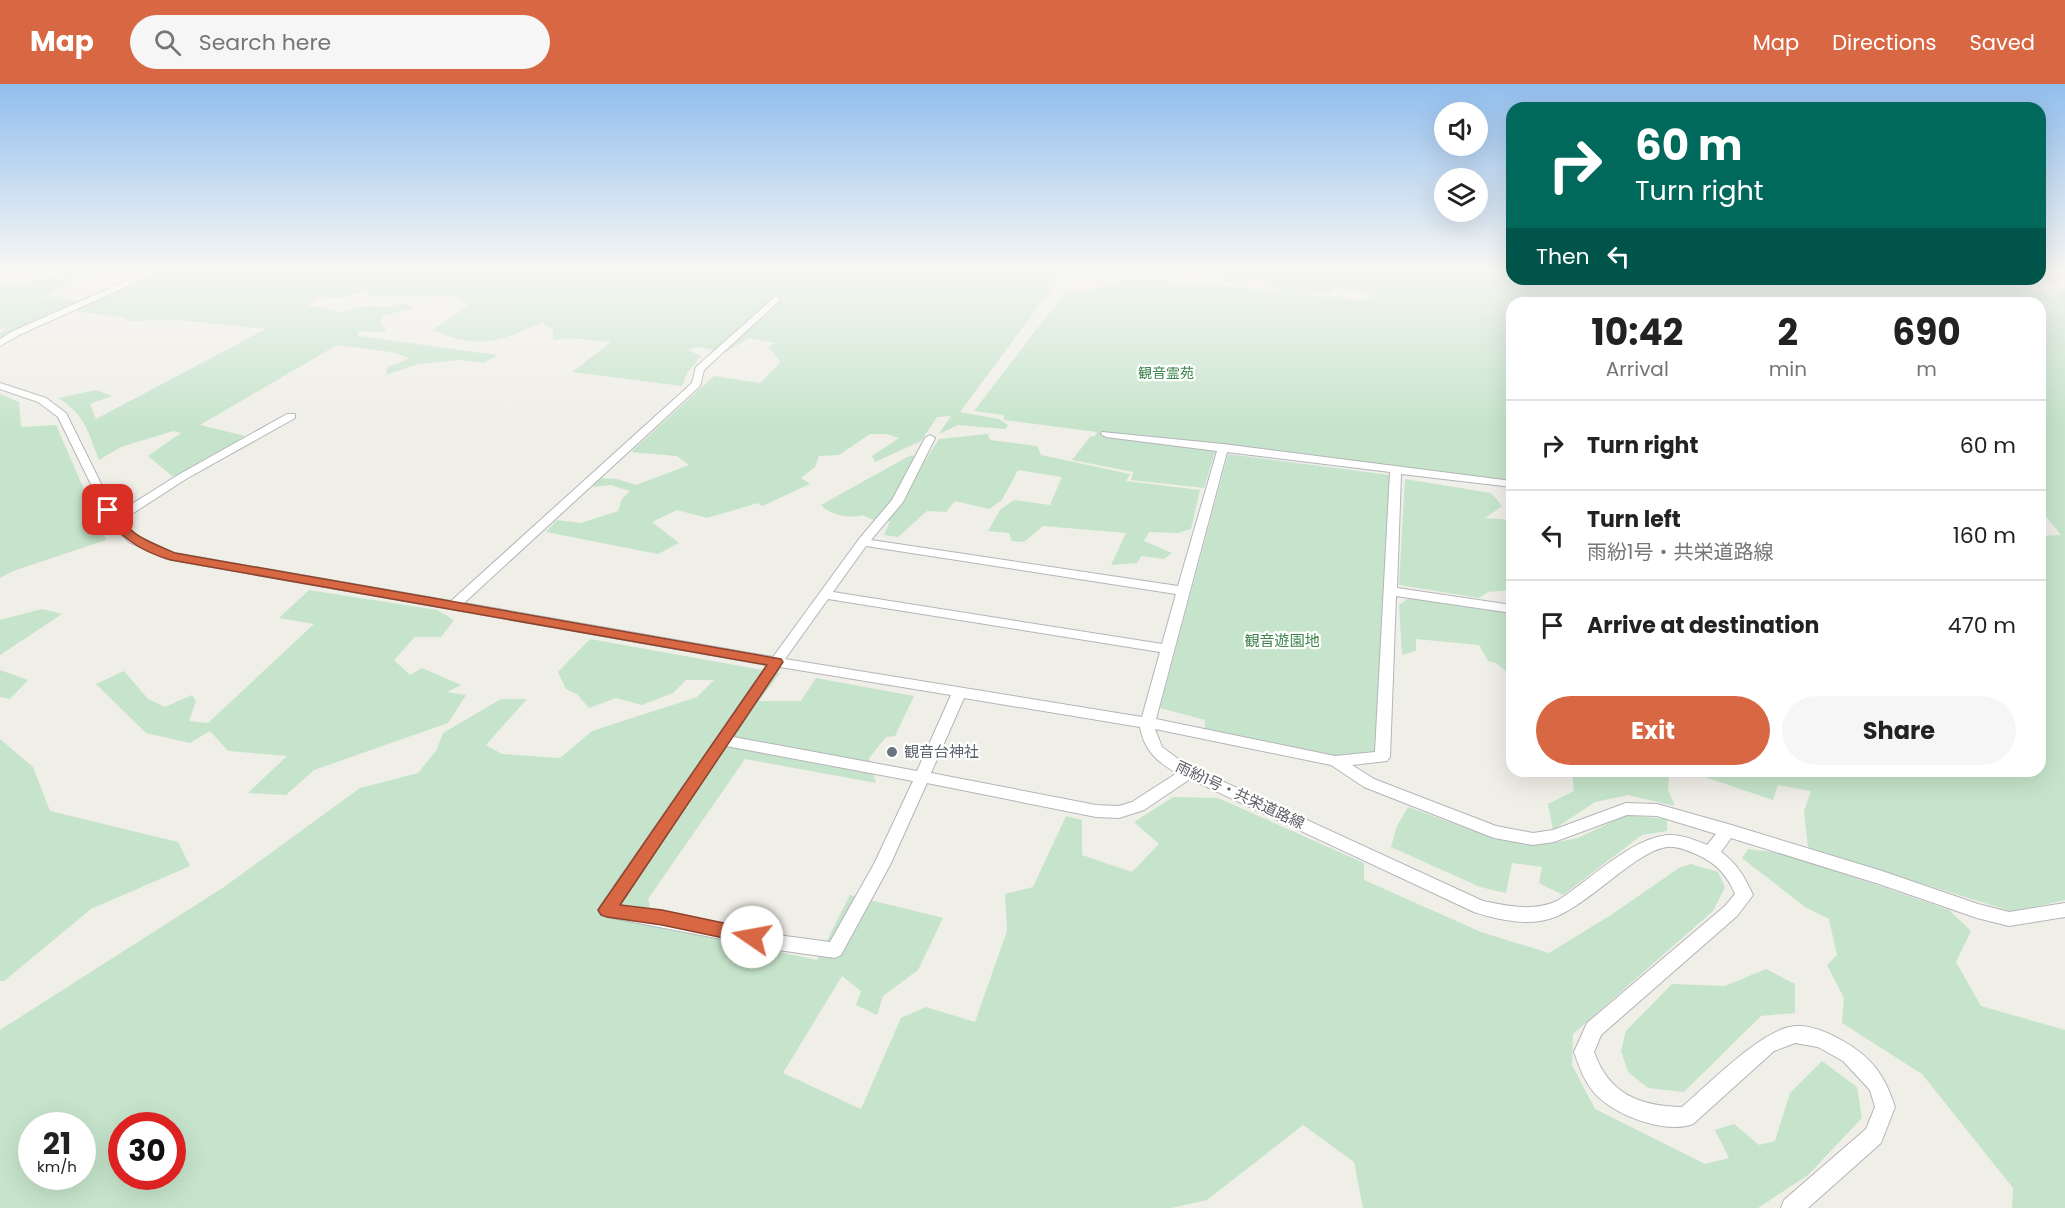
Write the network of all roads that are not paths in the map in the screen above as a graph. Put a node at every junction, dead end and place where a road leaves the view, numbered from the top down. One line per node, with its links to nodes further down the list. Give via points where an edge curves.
1 (42, 321): 3 (street)
2 (751, 321): 16 (street, via 699,369 697,384)
3 (0, 343)
4 (0, 386): 11 (street, via 42,400 62,415)
5 (291, 416): 11 (street, via 182,477)
6 (1106, 434): 8 (street)
7 (930, 438): 12 (street, via 908,484)
8 (1223, 447): 9 (street); 13 (street)
9 (1396, 469): 10 (street); 14 (street)
10 (1506, 483)
11 (114, 521): 16 (street, via 133,540 171,556)
12 (863, 542): 13 (street); 15 (street)
13 (1184, 591): 18 (street)
14 (1390, 591): 17 (street); 23 (street, via 1382,757)
15 (827, 595): 18 (street); 19 (street)
16 (453, 606): 19 (street)
17 (1506, 608)
18 (1168, 649): 21 (street)
19 (776, 662): 20 (street); 22 (street)
20 (959, 693): 21 (street); 25 (street)
21 (1147, 724): 23 (street); 24 (street, 雨紛1号・共栄道路線, via 1149,740 1159,755)
22 (721, 740): 25 (street); 25 (street, via 607,910 835,950 882,865)
23 (1335, 761): 26 (street, via 1369,783 1494,832 1533,839 1554,836 1626,809 1657,810)
24 (1189, 772): 25 (street, via 1138,806 1119,812 1096,811); 27 (street, 雨紛1号・共栄道路線, via 1480,908 1525,914 1546,913 1568,905 1647,847 1664,841 1684,842)
25 (922, 777)
26 (1728, 831): 27 (street); 28 (street, via 2009,919)
27 (1711, 853): 29 (street, 雨紛1号・共栄道路線, via 1738,878 1744,895 1731,911 1594,1029 1584,1052 1592,1074 1609,1094 1637,1111 1660,1117 1686,1117 1767,1045 1795,1034 1822,1039 1850,1055 1878,1085 1885,1107 1874,1136)
28 (2065, 910)
29 (1792, 1208)

